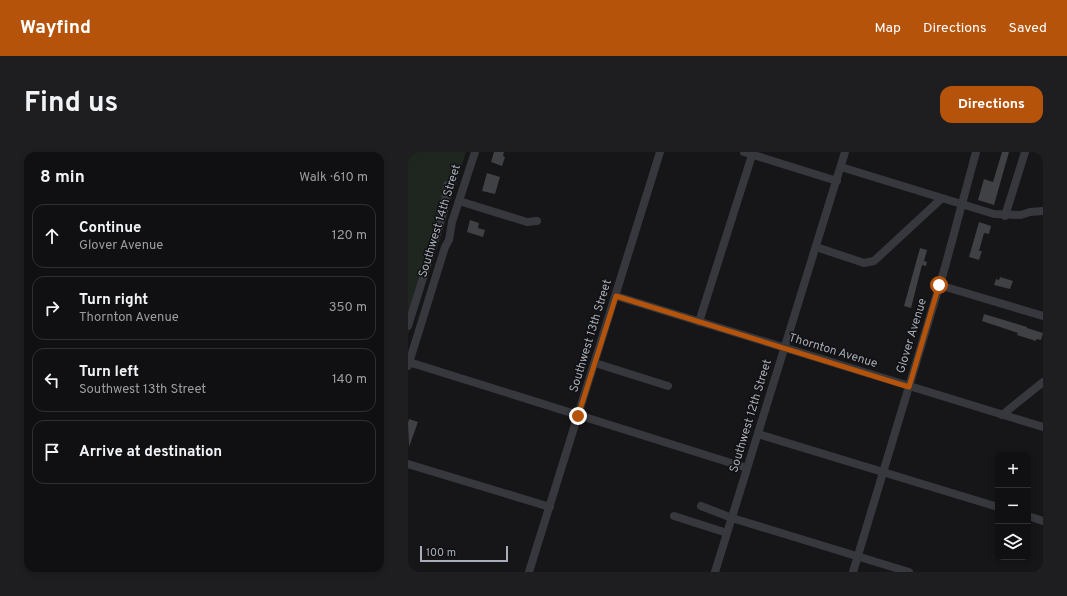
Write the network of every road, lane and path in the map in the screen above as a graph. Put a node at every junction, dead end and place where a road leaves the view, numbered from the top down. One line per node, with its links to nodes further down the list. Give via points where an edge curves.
1 (475, 152): 11 (street, Southwest 14th Street)
2 (660, 152): 18 (street, Southwest 13th Street)
3 (845, 152): 7 (street, Southwest 12th Street)
4 (976, 152): 12 (street, Glover Avenue)
5 (1025, 152): 14 (street)
6 (749, 153): 8 (street); 20 (street)
7 (841, 167): 8 (street, Southwest 12th Street); 10 (street)
8 (837, 181): 16 (street, Southwest 12th Street)
9 (447, 185): 21 (street, via 442,218)
10 (941, 198): 12 (street); 16 (street, via 874,261 864,262)
11 (459, 201): 15 (street, via 527,222); 24 (street, Southwest 14th Street)
12 (961, 204): 14 (street); 17 (street, Glover Avenue)
13 (1043, 211): 14 (street)
14 (1005, 216)
15 (537, 221)
16 (816, 247): 22 (street, Southwest 12th Street)
17 (939, 285): 19 (street); 27 (street, Glover Avenue)
18 (616, 296): 20 (street, Thornton Avenue); 23 (street, Southwest 13th Street)
19 (1043, 316)
20 (699, 322): 22 (street, Thornton Avenue)
21 (408, 326)
22 (785, 348): 27 (street, Thornton Avenue); 31 (street, Southwest 12th Street)
23 (595, 363): 26 (street); 29 (street, Southwest 13th Street)
24 (409, 364): 29 (street)
25 (1043, 382): 28 (street)
26 (668, 386)
27 (909, 387): 28 (street, Thornton Avenue); 34 (street, Glover Avenue)
28 (1002, 415): 30 (street, Thornton Avenue)
29 (578, 416): 33 (street); 37 (street, Southwest 13th Street)
30 (1043, 427)
31 (758, 434): 33 (street, Southwest 12th Street); 34 (street)
32 (408, 464): 37 (street)
33 (747, 468): 40 (street, Southwest 12th Street)
34 (883, 472): 36 (street); 43 (street, Glover Avenue)
35 (701, 506): 40 (street)
36 (995, 506)
37 (550, 508): 44 (street, Southwest 13th Street)
38 (674, 516): 42 (street)
39 (1031, 517): 41 (street)
40 (732, 518): 42 (street, Southwest 12th Street); 43 (street)
41 (1043, 521)
42 (727, 533): 45 (street, Southwest 12th Street)
43 (857, 556): 46 (street, Glover Avenue); 47 (street)
44 (530, 572)
45 (715, 572)
46 (852, 572)
47 (908, 572)

